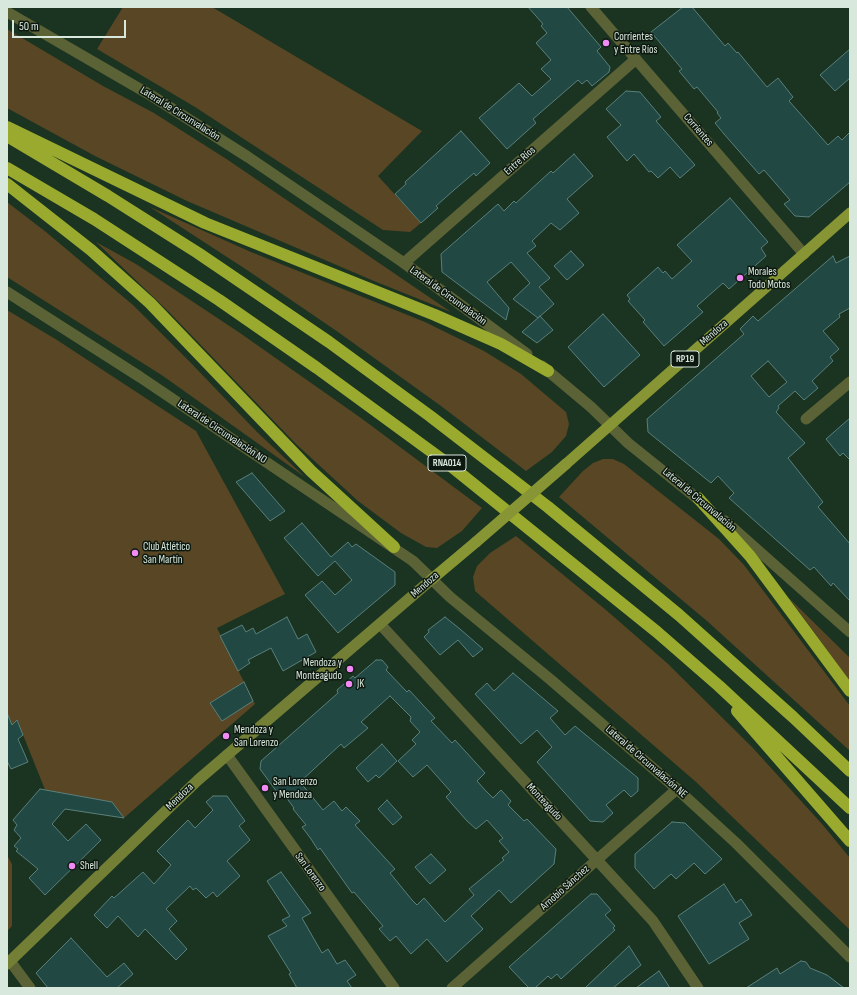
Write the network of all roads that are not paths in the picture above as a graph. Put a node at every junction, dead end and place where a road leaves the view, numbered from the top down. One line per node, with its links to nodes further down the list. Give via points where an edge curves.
1 (591, 7): 3 (street, Corrientes)
2 (7, 12): 10 (street, Lateral de Circunvalación, via 152,96 248,157)
3 (636, 59): 9 (street, Corrientes); 10 (street, Entre Ríos)
4 (7, 127): 12 (highway, via 205,223 435,315 500,344)
5 (7, 136): 24 (highway, RNA014, via 108,196 216,266 329,342 430,416 548,507 679,615)
6 (7, 168): 21 (highway, RNA014, via 94,219 213,296 376,410 515,516)
7 (7, 184): 17 (highway, via 91,250 150,303 307,466)
8 (850, 213): 9 (main road, Mendoza / RP19)
9 (804, 254): 15 (main road, Mendoza / RP19)
10 (404, 263): 12 (street, Lateral de Circunvalación)
11 (7, 292): 17 (street, Lateral de Circunvalación NO, via 140,377)
12 (548, 371): 15 (street, Lateral de Circunvalación)
13 (850, 382): 14 (street)
14 (806, 419)
15 (610, 425): 16 (street, Lateral de Circunvalación, via 628,443); 18 (main road, Mendoza / RP19, bridge)
16 (698, 498): 20 (street, Lateral de Circunvalación); 22 (highway, via 750,556)
17 (394, 547): 18 (street, Lateral de Circunvalación NO)
18 (432, 580): 19 (main road, Mendoza); 25 (street, Lateral de Circunvalación NE)
19 (380, 624): 23 (main road, Mendoza); 28 (street, Monteagudo)
20 (850, 632)
21 (689, 659): 26 (highway, RNA014); 27 (highway, via 780,758)
22 (850, 691)
23 (227, 755): 30 (main road, Mendoza); 32 (street, San Lorenzo)
24 (850, 771)
25 (677, 789): 28 (street, Arnobio Sánchez); 29 (street, Lateral de Circunvalación NE, via 741,848)
26 (850, 808)
27 (850, 840)
28 (597, 860): 33 (street, Arnobio Sánchez); 34 (street, Monteagudo, via 653,921)
29 (850, 957)
30 (9, 963): 31 (street)
31 (30, 988)
32 (394, 988)
33 (452, 988)
34 (698, 988)

